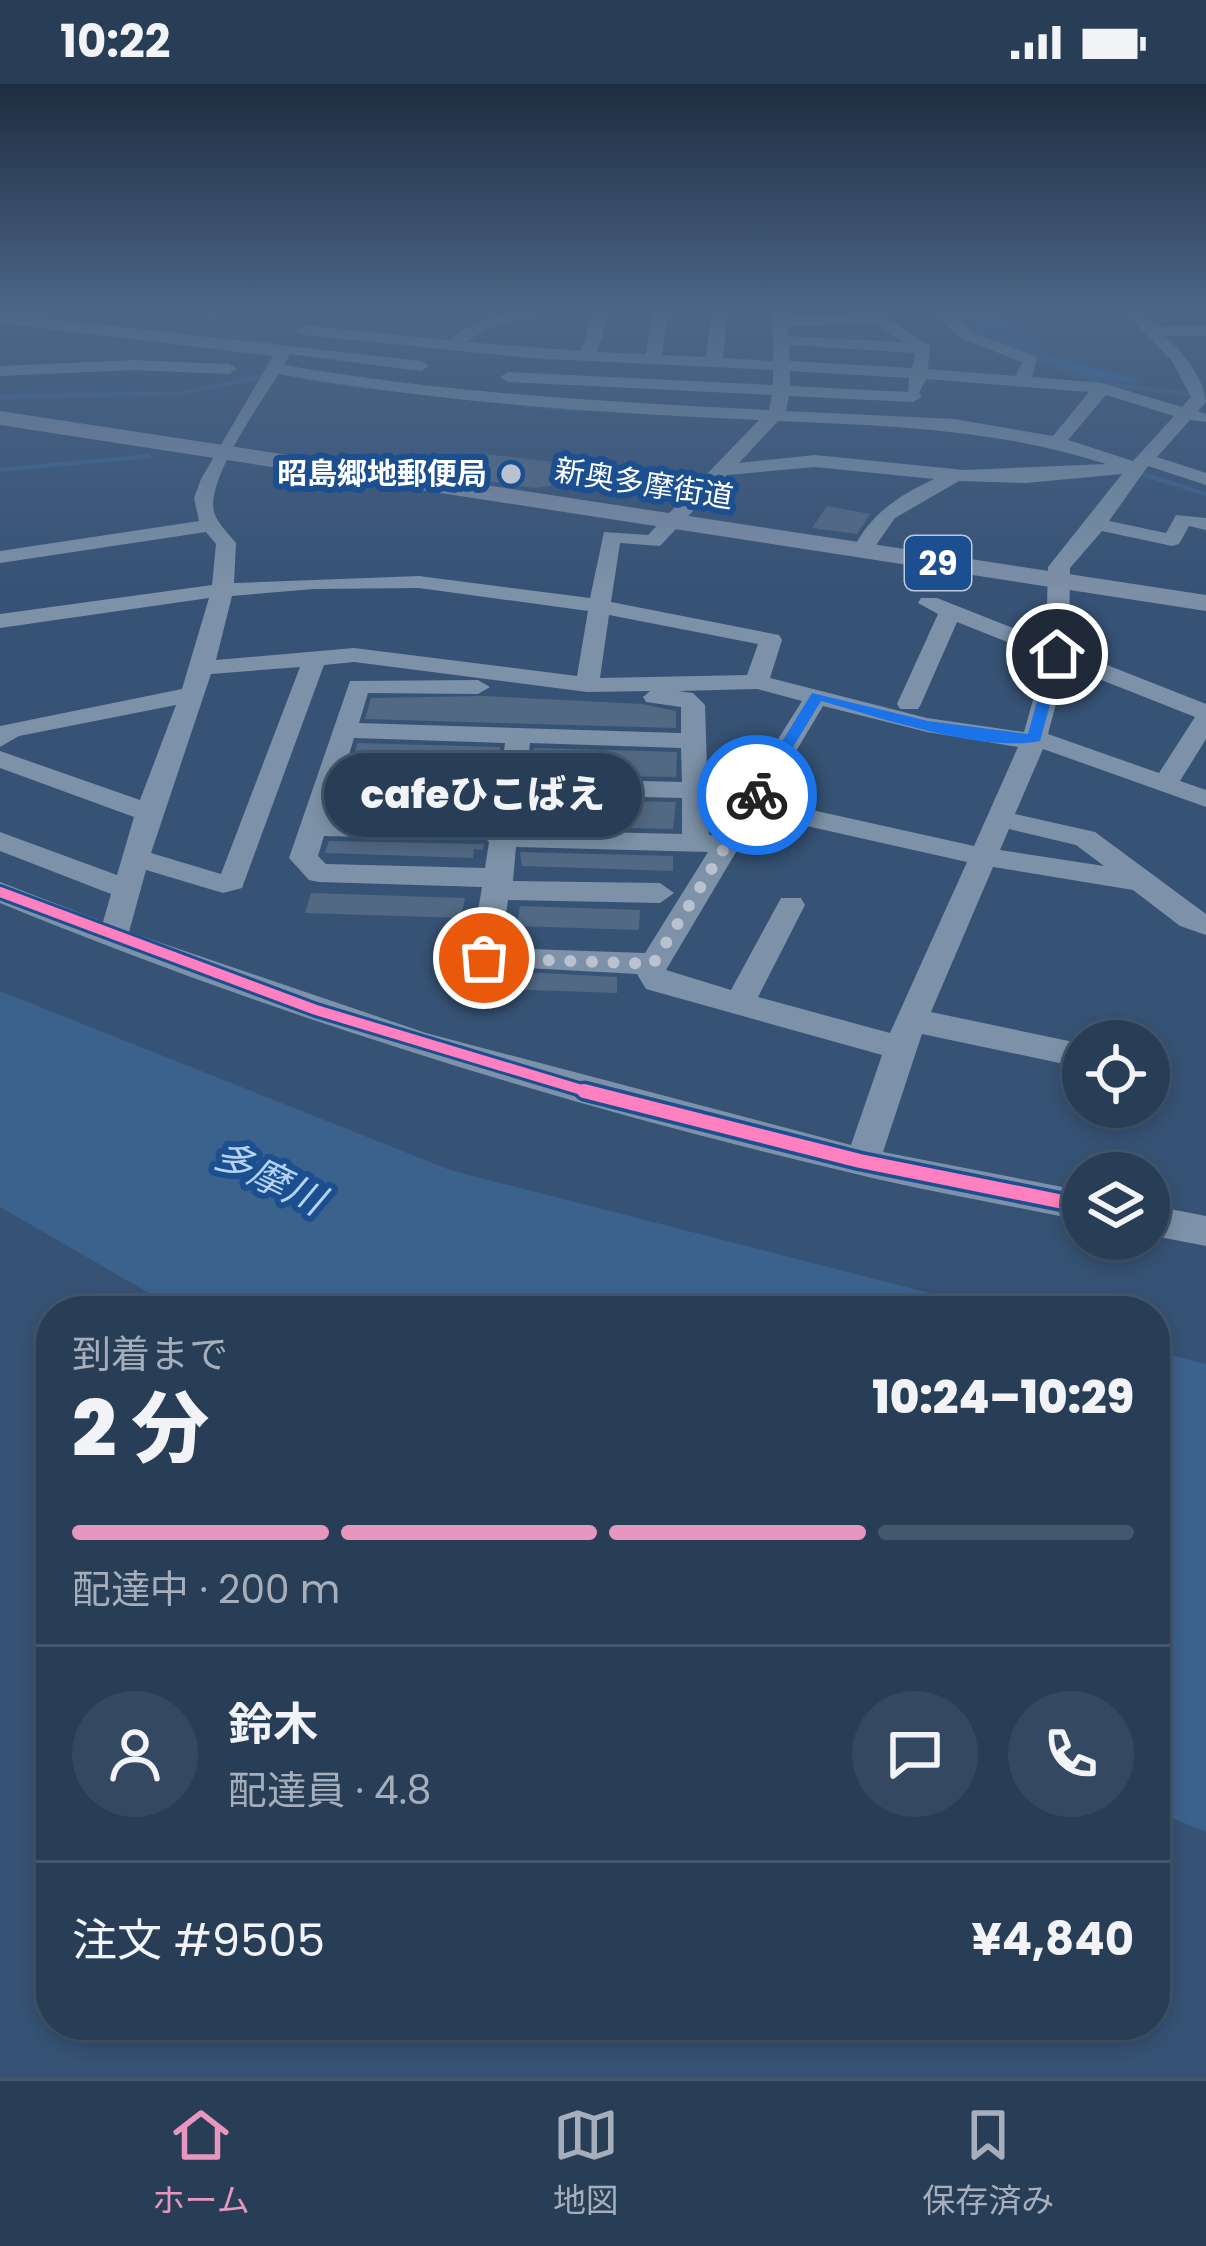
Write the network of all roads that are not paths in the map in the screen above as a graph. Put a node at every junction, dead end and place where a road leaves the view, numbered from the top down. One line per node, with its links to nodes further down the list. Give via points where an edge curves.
1 (253, 402): 12 (street)
2 (538, 402): 7 (street)
3 (778, 402): 7 (street)
4 (913, 402): 9 (street)
5 (1090, 402): 10 (street)
6 (1199, 404): 13 (street)
7 (774, 415): 9 (street); 14 (street)
8 (0, 418): 12 (main road, 新奥多摩街道 / 29)
9 (908, 421): 10 (street)
10 (1057, 442): 13 (street)
11 (976, 448): 15 (street)
12 (225, 452): 18 (main road, 新奥多摩街道 / 29); 21 (street, via 203,501)
13 (1137, 467): 15 (street); 17 (street); 19 (street)
14 (720, 470): 16 (street, via 814,461); 18 (street)
15 (1102, 470): 16 (street)
16 (956, 476): 22 (street, via 902,503 871,528)
17 (1206, 479)
18 (671, 521): 22 (main road, 新奥多摩街道 / 29); 27 (street, via 653,542 611,536)
19 (1097, 524): 20 (street, via 1172,540 1183,519); 24 (street)
20 (1206, 524)
21 (212, 525): 23 (street); 25 (street, via 226,544)
22 (862, 551): 24 (main road, 新奥多摩街道 / 29)
23 (0, 557)
24 (1055, 581): 26 (main road, 新奥多摩街道 / 29); 29 (street)
25 (219, 591): 27 (street, via 417,582); 28 (street); 31 (street)
26 (1206, 603)
27 (602, 610): 32 (street, via 771,640); 34 (street)
28 (0, 621)
29 (1057, 654): 37 (street, via 940,608); 38 (street); 41 (street)
30 (315, 657): 31 (street); 33 (street, via 354,655); 59 (street, via 232,881)
31 (202, 668): 35 (street)
32 (757, 682): 34 (street); 36 (street)
33 (528, 685): 34 (street); 39 (street, via 358,686); 43 (street, via 684,698 693,705)
34 (587, 685)
35 (191, 695): 42 (street, via 11,730); 51 (street)
36 (817, 696): 41 (street, via 928,725); 50 (street)
37 (909, 704)
38 (1206, 716): 46 (street)
39 (344, 730): 40 (street); 45 (street)
40 (519, 736): 43 (street); 47 (street)
41 (1035, 738): 46 (street); 52 (street)
42 (0, 739)
43 (694, 741): 48 (street)
44 (0, 759): 51 (street)
45 (329, 776): 47 (street); 53 (street)
46 (1166, 782): 49 (street)
47 (511, 787): 48 (street); 54 (street)
48 (695, 790): 56 (street)
49 (1206, 799)
50 (750, 806): 57 (street); 58 (street)
51 (149, 813): 59 (street)
52 (998, 818): 58 (street); 61 (street, via 1085,838)
53 (313, 826): 54 (street); 60 (street, via 303,858 319,873)
54 (503, 838): 56 (street); 60 (street)
55 (0, 841): 62 (street)
56 (696, 843): 57 (street)
57 (727, 844): 68 (street)
58 (980, 856): 61 (street); 70 (street)
59 (136, 858): 62 (street)
60 (497, 881): 64 (street, via 508,890); 68 (street, via 484,958)
61 (1144, 882): 66 (street)
62 (127, 890): 67 (street)
63 (0, 892): 67 (street)
64 (660, 893)
65 (791, 905): 69 (street)
66 (1206, 925)
67 (112, 940): 73 (street, via 365,1027 601,1094)
68 (653, 964): 69 (street, via 657,981)
69 (740, 1002): 70 (street)
70 (906, 1034): 71 (street); 72 (street)
71 (1062, 1053)
72 (865, 1153)
73 (1062, 1202)
74 (1170, 1224): 75 (street)
75 (1206, 1231)

